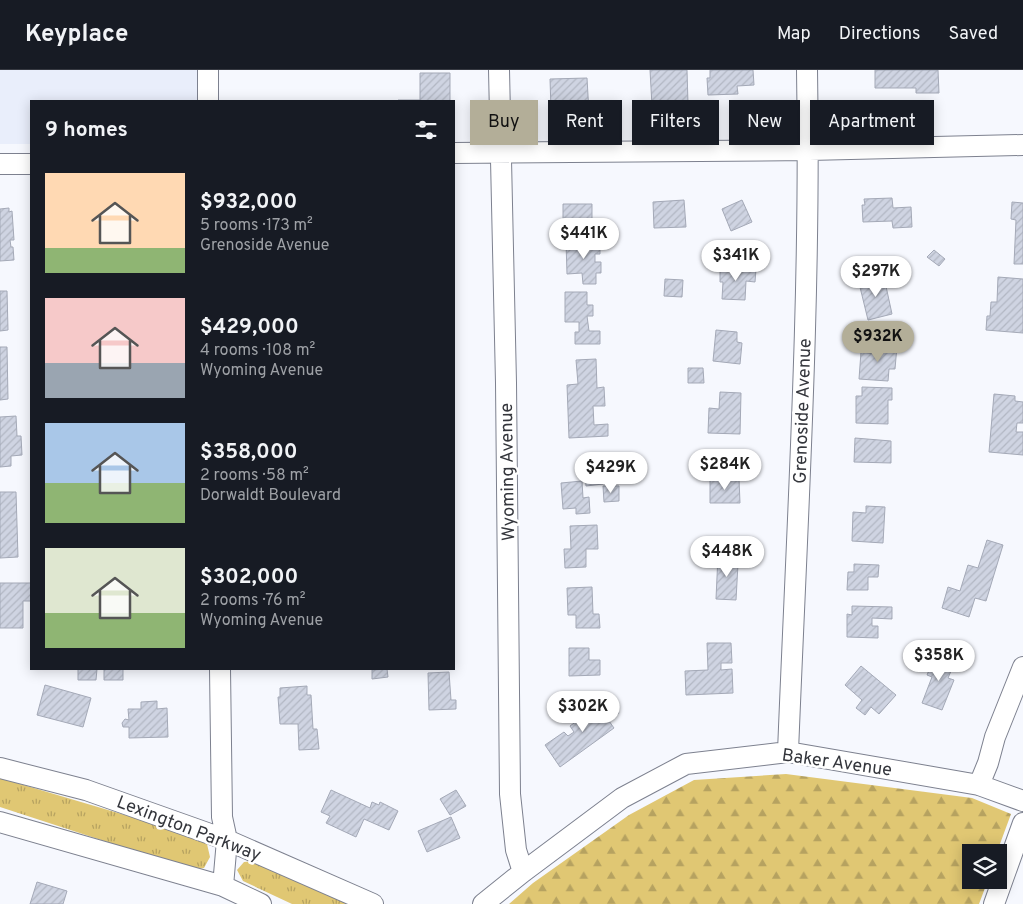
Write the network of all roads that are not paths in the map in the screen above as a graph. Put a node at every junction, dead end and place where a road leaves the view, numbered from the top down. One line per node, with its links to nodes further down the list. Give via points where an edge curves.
1 (208, 70): 4 (street)
2 (499, 70): 7 (street, Wyoming Avenue)
3 (808, 70): 6 (street, Grenoside Avenue)
4 (208, 100)
5 (1023, 145): 6 (street)
6 (809, 150): 7 (street); 13 (street, Grenoside Avenue, via 802,440)
7 (501, 152): 8 (street); 20 (street, Wyoming Avenue, via 510,794 516,850)
8 (455, 153)
9 (0, 164): 10 (street)
10 (30, 164)
11 (1023, 667): 15 (street)
12 (220, 670): 19 (street, via 222,817)
13 (788, 752): 15 (street, Baker Avenue); 20 (street, Baker Avenue, via 686,764 622,798)
14 (0, 768): 19 (street, Lexington Parkway, via 86,790)
15 (979, 785): 16 (street, Baker Avenue)
16 (1023, 801)
17 (0, 822): 21 (street)
18 (1023, 824): 25 (street)
19 (227, 840): 21 (street); 23 (street, Lexington Parkway)
20 (523, 872): 24 (street, Baker Avenue)
21 (223, 886): 22 (street)
22 (261, 904)
23 (373, 904)
24 (483, 904)
25 (994, 904)

